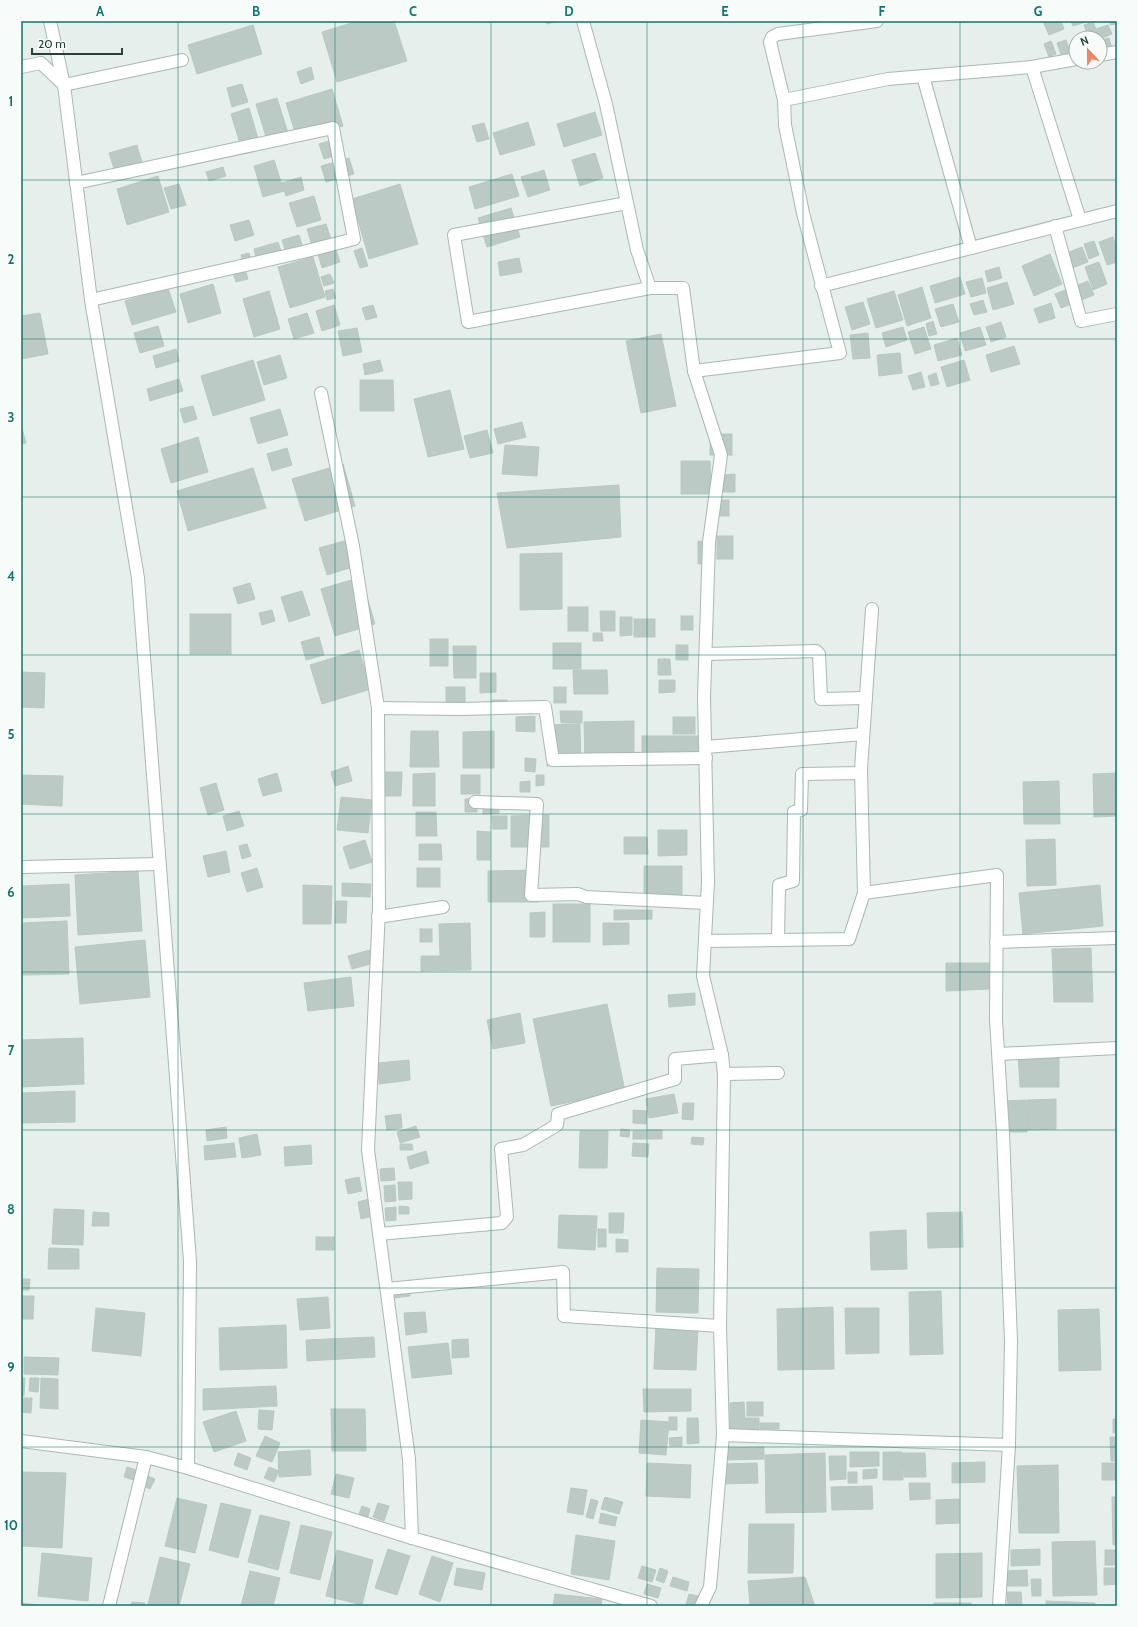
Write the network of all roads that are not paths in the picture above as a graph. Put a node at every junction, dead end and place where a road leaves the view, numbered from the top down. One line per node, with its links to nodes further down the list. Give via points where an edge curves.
1 (50, 21): 9 (street)
2 (583, 21): 12 (street, via 606,104)
3 (877, 21): 10 (street, via 778,34 772,37 770,42)
4 (182, 60): 9 (street)
5 (1068, 60): 7 (street)
6 (21, 67): 9 (street, via 41,63)
7 (1032, 67): 8 (street); 14 (street)
8 (923, 76): 10 (street, via 888,79); 16 (street)
9 (64, 85): 11 (street)
10 (784, 100): 17 (street, via 785,125)
11 (76, 183): 19 (street); 19 (street, via 333,128 354,239)
12 (627, 204): 18 (street, via 637,250); 18 (street, via 454,235 468,322)
13 (1117, 211): 14 (street)
14 (1080, 220): 15 (street)
15 (1055, 226): 16 (street); 20 (street, via 1081,321)
16 (971, 248): 17 (street)
17 (821, 286): 21 (street, via 840,353)
18 (650, 288): 21 (street, via 683,288)
19 (91, 300): 31 (street, via 138,578)
20 (1117, 314)
21 (694, 371): 24 (street, via 721,455 709,542)
22 (321, 393): 26 (street, via 353,546)
23 (872, 609): 25 (street)
24 (706, 654): 25 (street, via 816,651 819,654 822,699); 28 (street)
25 (866, 698): 27 (street)
26 (378, 708): 28 (street, via 545,707 553,760); 36 (street)
27 (863, 734): 28 (street); 29 (street)
28 (706, 752): 34 (street)
29 (861, 773): 33 (street); 38 (street, via 802,774 801,810 794,812 793,881 779,885)
30 (476, 802): 34 (street, via 537,804 531,895 578,894 586,897)
31 (159, 864): 32 (street); 53 (street, via 190,1261)
32 (21, 867)
33 (864, 893): 38 (street, via 849,939); 40 (street, via 997,875)
34 (707, 903): 39 (street)
35 (443, 907): 36 (street)
36 (378, 917): 46 (street, via 368,1150)
37 (1117, 938): 40 (street)
38 (778, 940): 39 (street)
39 (705, 941): 43 (street, via 703,976)
40 (996, 942): 42 (street, via 996,1020)
41 (1117, 1048): 42 (street)
42 (999, 1054): 51 (street, via 1011,1341)
43 (722, 1055): 45 (street); 46 (street, via 675,1059 675,1079 558,1114 557,1125 523,1145 501,1150 507,1217 502,1223)
44 (778, 1073): 45 (street)
45 (724, 1074): 48 (street)
46 (379, 1234): 47 (street)
47 (387, 1289): 48 (street, via 564,1272 564,1316); 54 (street, via 410,1459)
48 (720, 1326): 49 (street)
49 (723, 1435): 51 (street); 57 (street, via 710,1587)
50 (21, 1441): 52 (street)
51 (1009, 1445): 58 (street)
52 (146, 1457): 53 (street); 55 (street)
53 (188, 1468): 54 (street)
54 (412, 1538): 56 (street)
55 (109, 1606)
56 (651, 1606)
57 (701, 1606)
58 (999, 1606)

